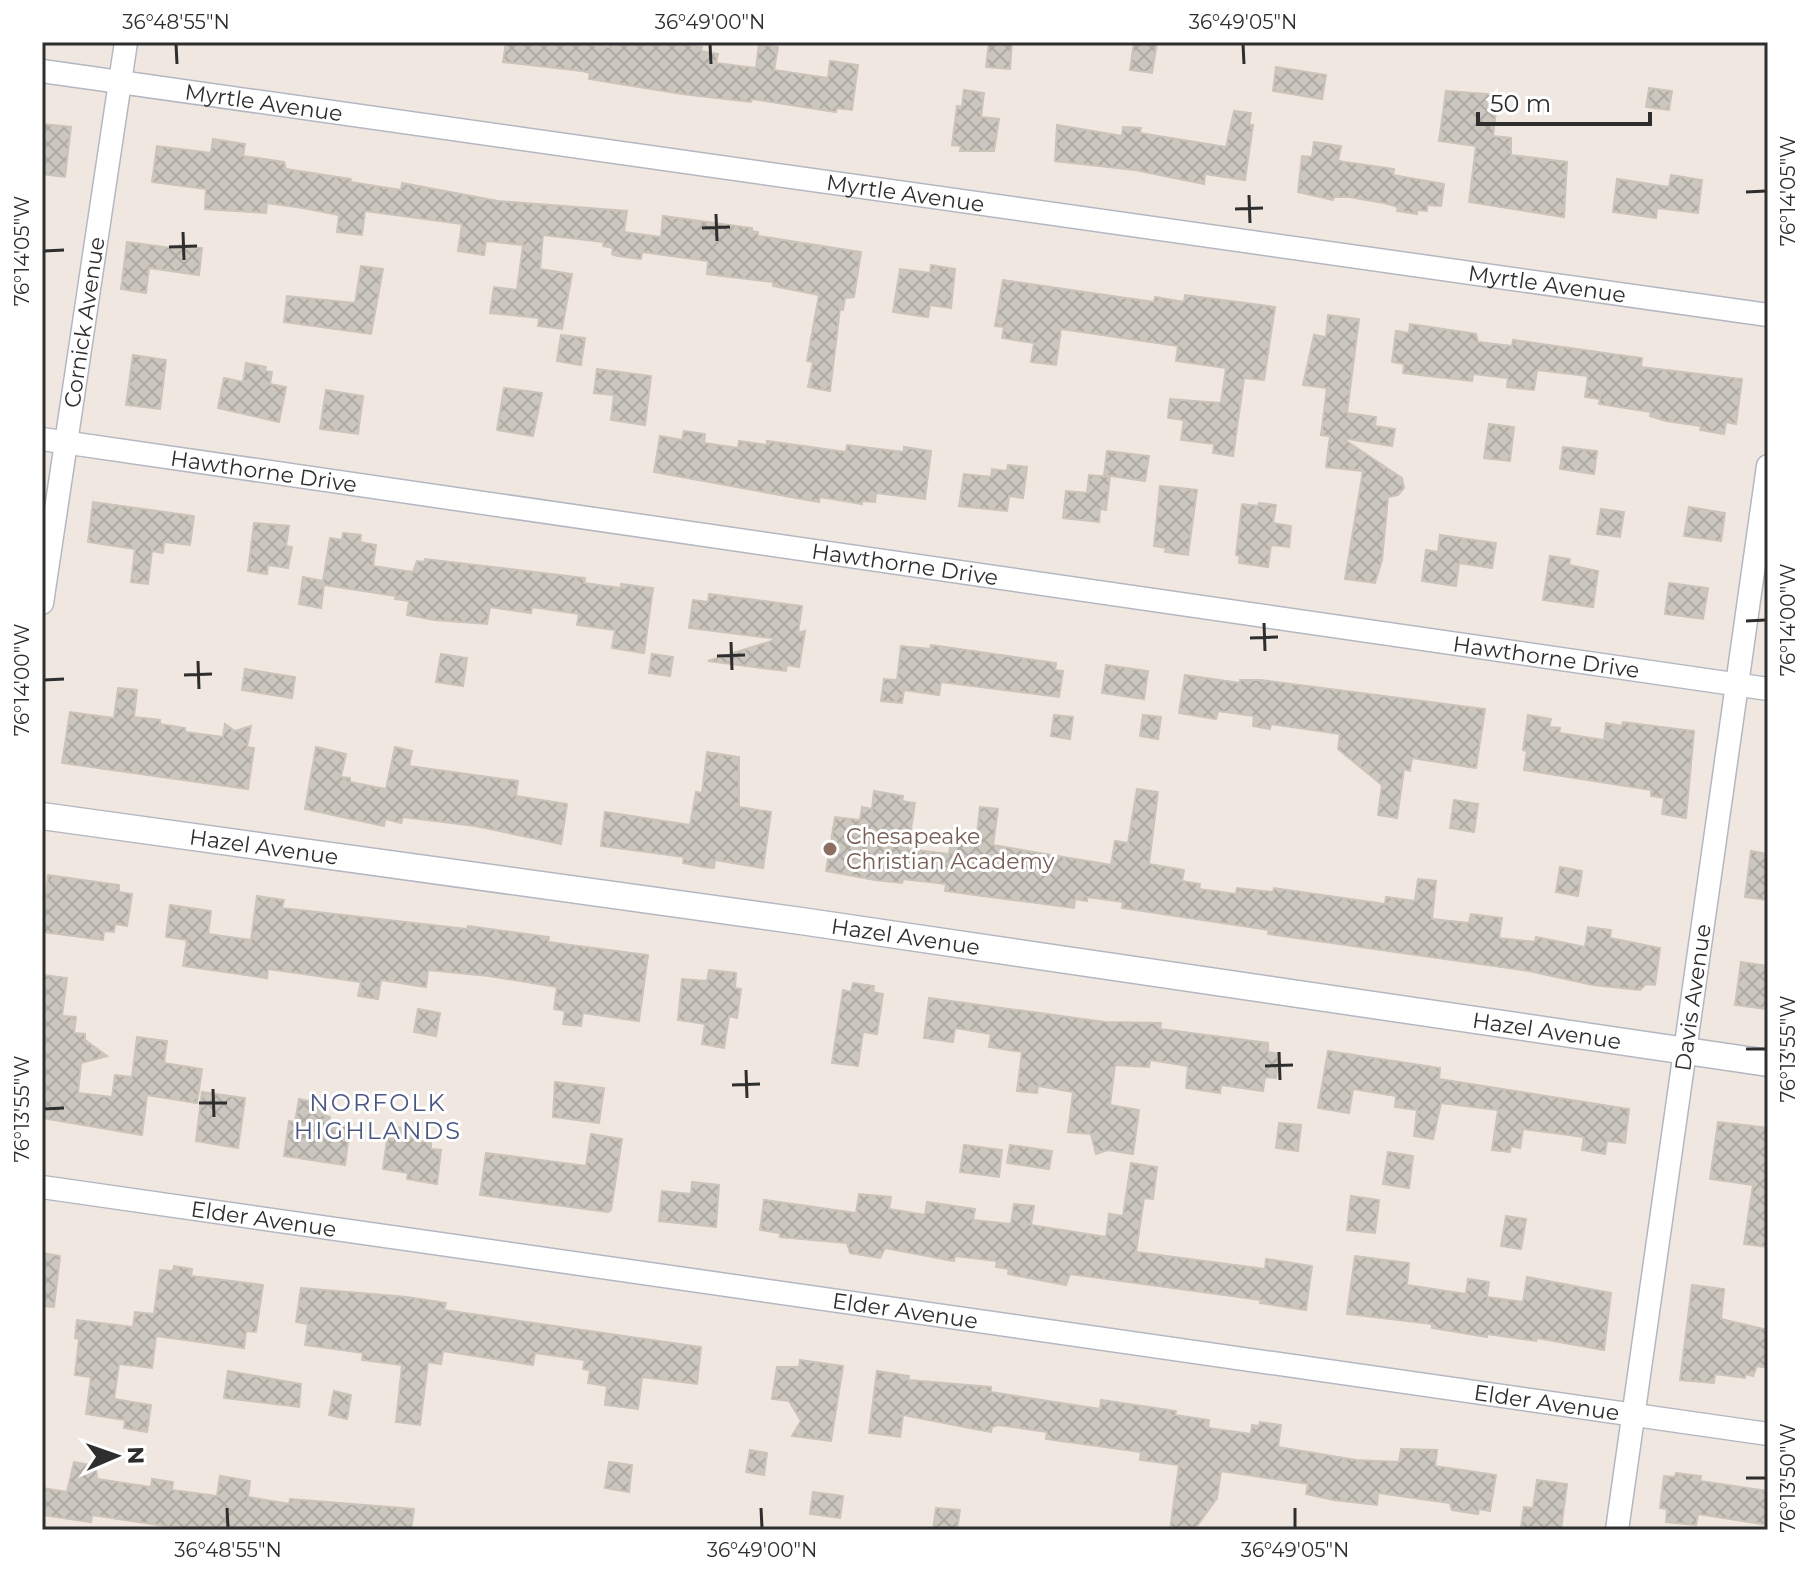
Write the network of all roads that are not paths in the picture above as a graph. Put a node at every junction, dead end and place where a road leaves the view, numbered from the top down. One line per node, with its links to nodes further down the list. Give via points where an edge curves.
1 (126, 42): 3 (street, Cornick Avenue)
2 (42, 71): 3 (street, Myrtle Avenue)
3 (120, 83): 4 (street, Myrtle Avenue); 6 (street, Cornick Avenue)
4 (1768, 315)
5 (42, 439): 6 (street, Hawthorne Drive)
6 (66, 443): 8 (street, Cornick Avenue); 9 (street, Hawthorne Drive)
7 (1768, 466): 9 (street, Davis Avenue)
8 (42, 603)
9 (1737, 685): 10 (street, Hawthorne Drive); 12 (street, Davis Avenue)
10 (1768, 689)
11 (42, 816): 12 (street, Hazel Avenue)
12 (1685, 1051): 13 (street, Hazel Avenue); 15 (street, Davis Avenue)
13 (1768, 1063)
14 (42, 1187): 15 (street, Elder Avenue)
15 (1633, 1415): 16 (street, Elder Avenue); 17 (street, Davis Avenue)
16 (1768, 1434)
17 (1617, 1530)

